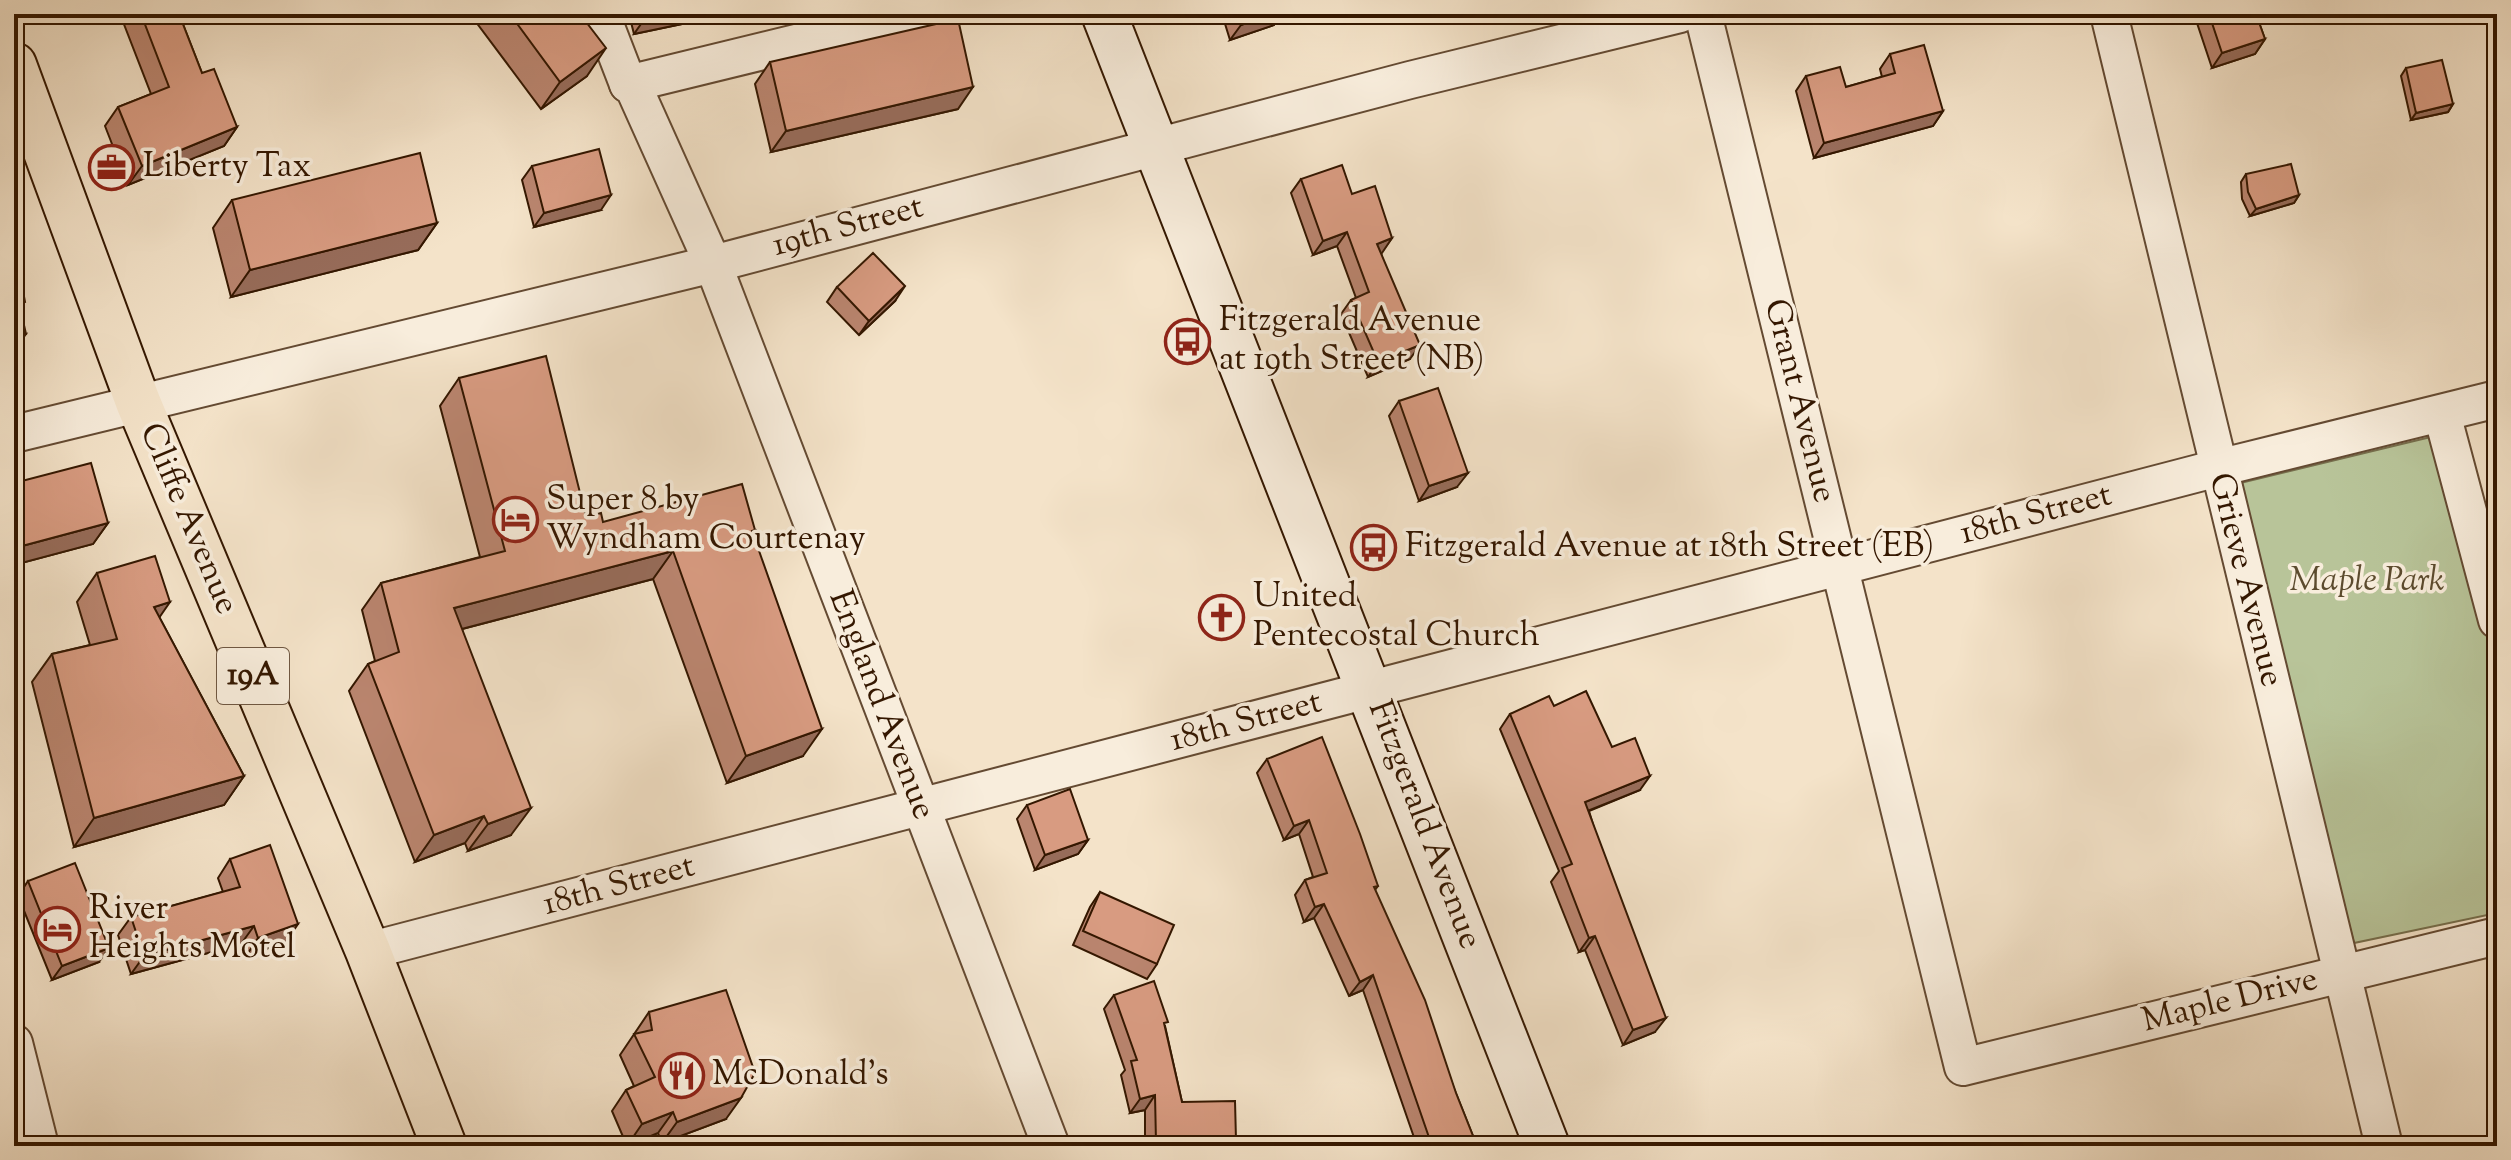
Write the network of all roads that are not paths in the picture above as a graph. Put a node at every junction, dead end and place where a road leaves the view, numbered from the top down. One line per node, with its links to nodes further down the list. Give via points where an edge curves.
1 (601, 14): 9 (street, England Avenue)
2 (915, 14): 9 (street)
3 (1104, 14): 10 (street, Fitzgerald Avenue)
4 (1680, 14): 7 (street, 19th Street)
5 (1703, 14): 17 (street, Grant Avenue)
6 (2109, 14): 16 (street, Grieve Avenue)
7 (1556, 29): 10 (street, 19th Street)
8 (14, 65): 13 (main road, Cliffe Avenue / 19A)
9 (628, 84): 11 (street, England Avenue)
10 (1157, 147): 11 (street, 19th Street); 19 (street, Fitzgerald Avenue)
11 (713, 264): 13 (street, 19th Street); 20 (street, England Avenue)
12 (2497, 399): 14 (street, 18th Street)
13 (138, 402): 15 (street, 19th Street); 22 (main road, Cliffe Avenue / 19A)
14 (2442, 414): 16 (street, 18th Street); 18 (street)
15 (14, 434)
16 (2218, 468): 17 (street, 18th Street); 23 (street, Grieve Avenue)
17 (1840, 567): 19 (street, 18th Street); 25 (street, Grant Avenue)
18 (2497, 620)
19 (1371, 689): 20 (street, 18th Street); 29 (street, Fitzgerald Avenue)
20 (919, 807): 22 (street, 18th Street); 28 (street, England Avenue)
21 (2497, 936): 23 (street, Maple Drive)
22 (368, 951): 27 (main road, Cliffe Avenue / 19A)
23 (2341, 974): 25 (street, Maple Drive); 30 (street, Grieve Avenue)
24 (14, 1043): 26 (street)
25 (1963, 1067)
26 (40, 1146)
27 (444, 1146)
28 (1051, 1146)
29 (1547, 1146)
30 (2384, 1146)

